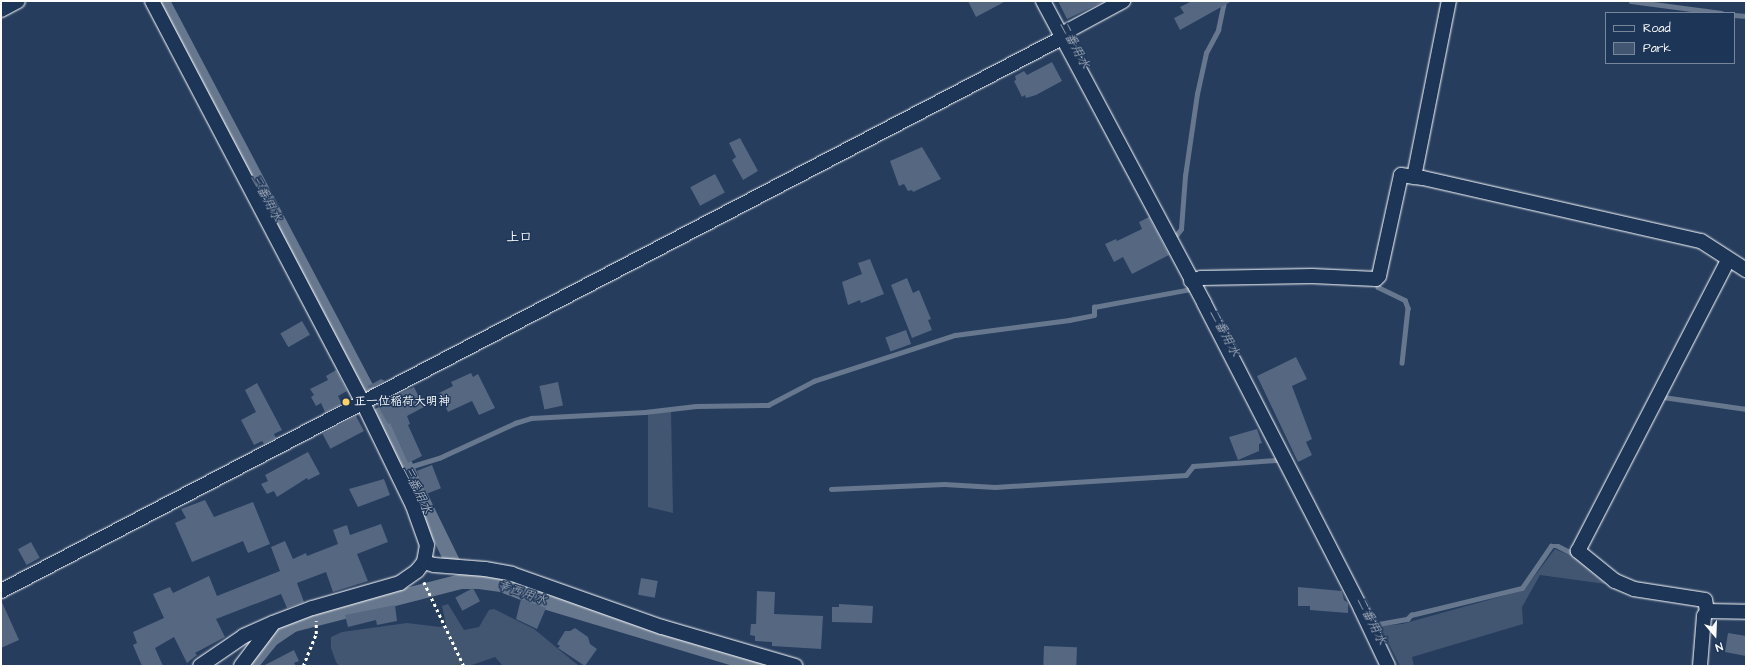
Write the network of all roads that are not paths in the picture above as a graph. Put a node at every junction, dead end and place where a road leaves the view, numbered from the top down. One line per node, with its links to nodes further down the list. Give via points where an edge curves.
1 (18, 1): 6 (street)
2 (152, 1): 12 (street)
3 (1043, 1): 7 (street)
4 (1123, 1): 7 (street)
5 (1449, 1): 8 (street)
6 (1, 10)
7 (1064, 34): 11 (street); 12 (street)
8 (1414, 177): 9 (street, via 1701,241); 11 (street, via 1401,175 1379,276 1376,279 1312,276 1201,278)
9 (1728, 260): 10 (street); 15 (street, via 1578,551 1615,581 1634,589 1705,600)
10 (1746, 270)
11 (1191, 281): 21 (street)
12 (363, 403): 13 (street, via 419,522 427,545); 14 (street)
13 (424, 562): 17 (street, via 410,578 386,588 312,608); 20 (street, via 512,574 662,627)
14 (1, 591)
15 (1707, 607): 16 (street); 22 (street)
16 (1746, 612)
17 (273, 623): 18 (street, via 244,636); 19 (street)
18 (200, 666)
19 (241, 666)
20 (795, 666)
21 (1388, 666)
22 (1700, 666)

